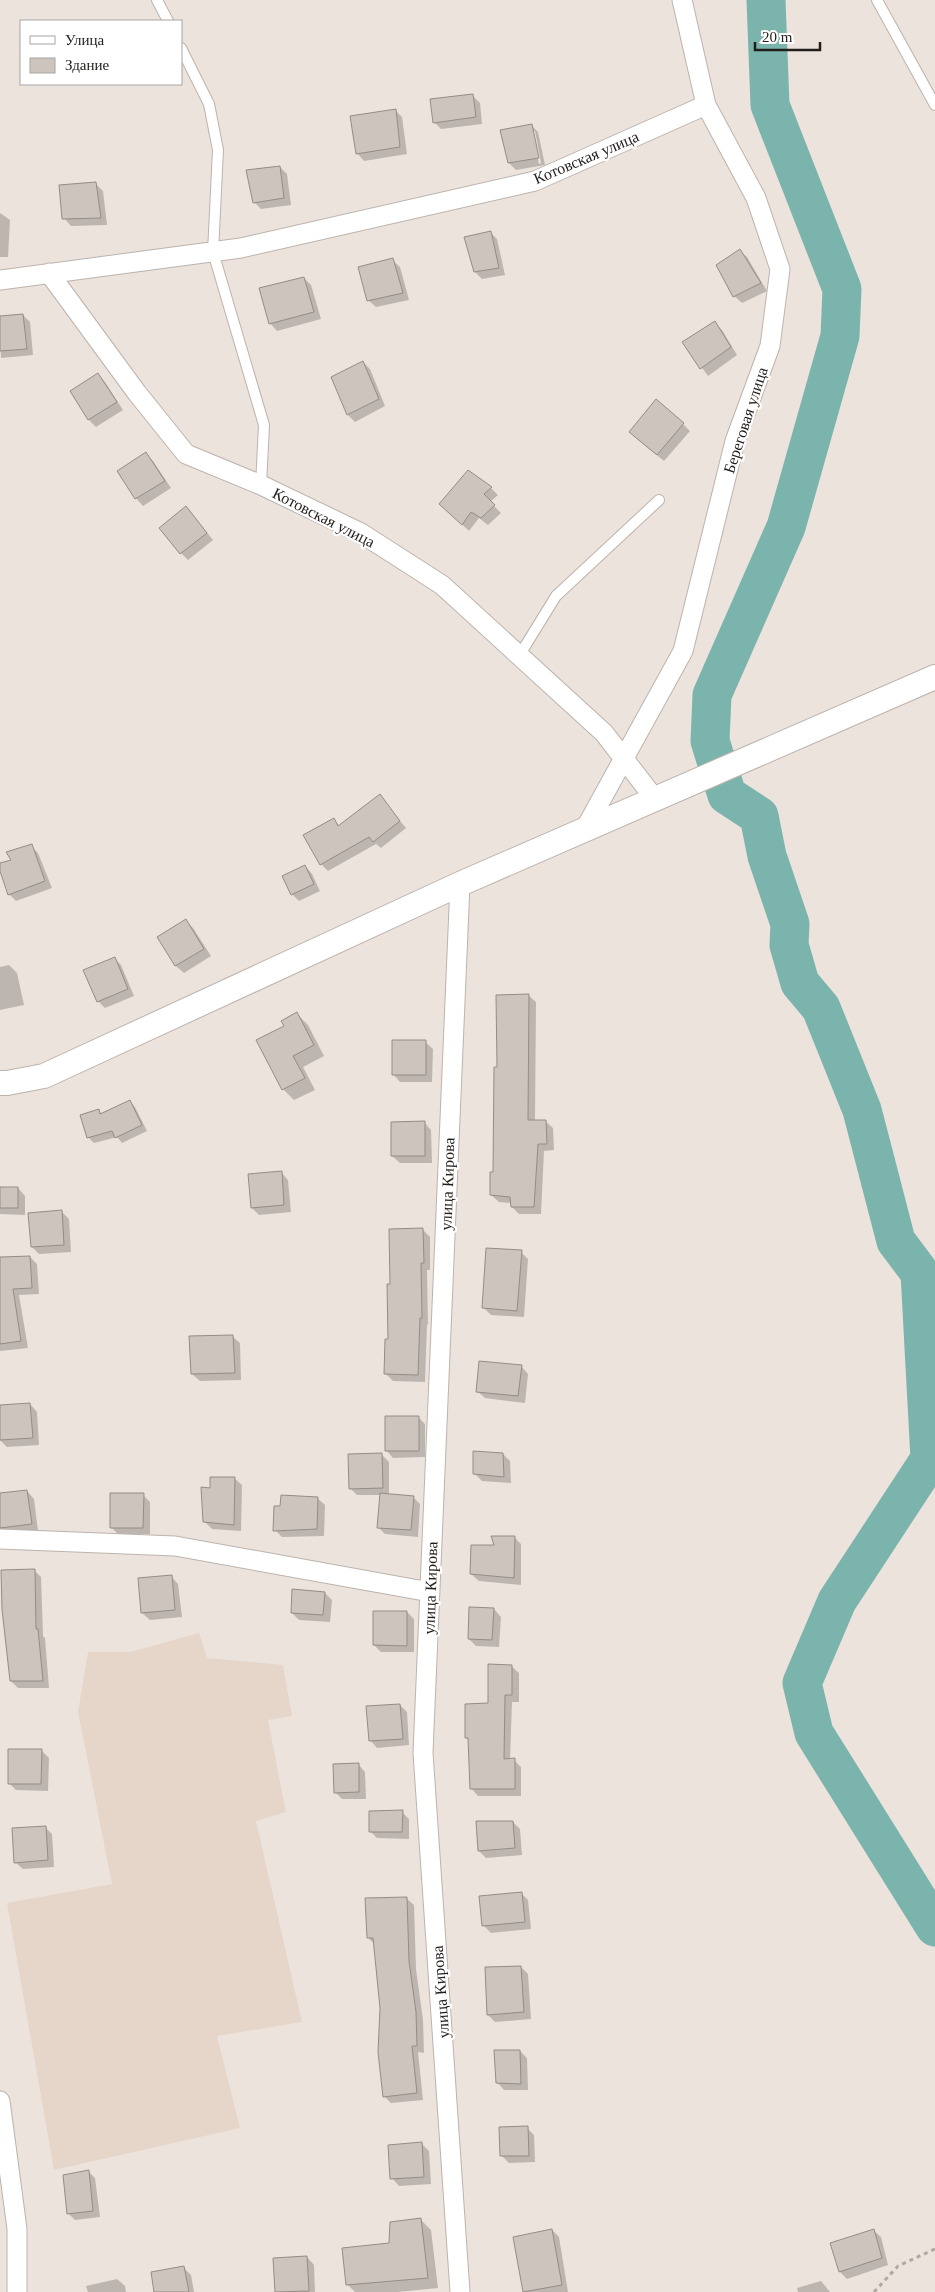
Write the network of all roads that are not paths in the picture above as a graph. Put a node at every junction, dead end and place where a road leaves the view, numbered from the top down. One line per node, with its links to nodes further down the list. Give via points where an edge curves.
1 (157, 0): 4 (lane)
2 (682, 0): 6 (street, Береговая улица)
3 (877, 0): 7 (lane)
4 (167, 20)
5 (182, 50): 8 (lane, via 210,104 218,150)
6 (706, 105): 8 (street, Котовская улица, via 535,181); 15 (street, Береговая улица, via 756,198 780,269 770,346 735,441 683,651)
7 (935, 105)
8 (213, 252): 9 (street, Котовская улица); 11 (lane, via 264,425)
9 (49, 273): 10 (street, Котовская улица); 11 (street, Котовская улица, via 186,454)
10 (0, 280)
11 (261, 485): 13 (street, Котовская улица, via 361,533 442,585)
12 (659, 500): 13 (lane, via 556,596)
13 (520, 656): 15 (street, Котовская улица, via 604,733)
14 (935, 677): 16 (street)
15 (623, 758): 16 (street, Котовская улица); 17 (street, Береговая улица)
16 (660, 797): 17 (street)
17 (585, 829): 18 (street)
18 (460, 884): 19 (street, via 44,1076); 21 (street, улица Кирова)
19 (0, 1083)
20 (0, 1539): 21 (street, via 176,1546)
21 (430, 1592): 24 (street, улица Кирова, via 423,1753)
22 (0, 2100): 23 (street, via 17,2229)
23 (18, 2292)
24 (460, 2292)

